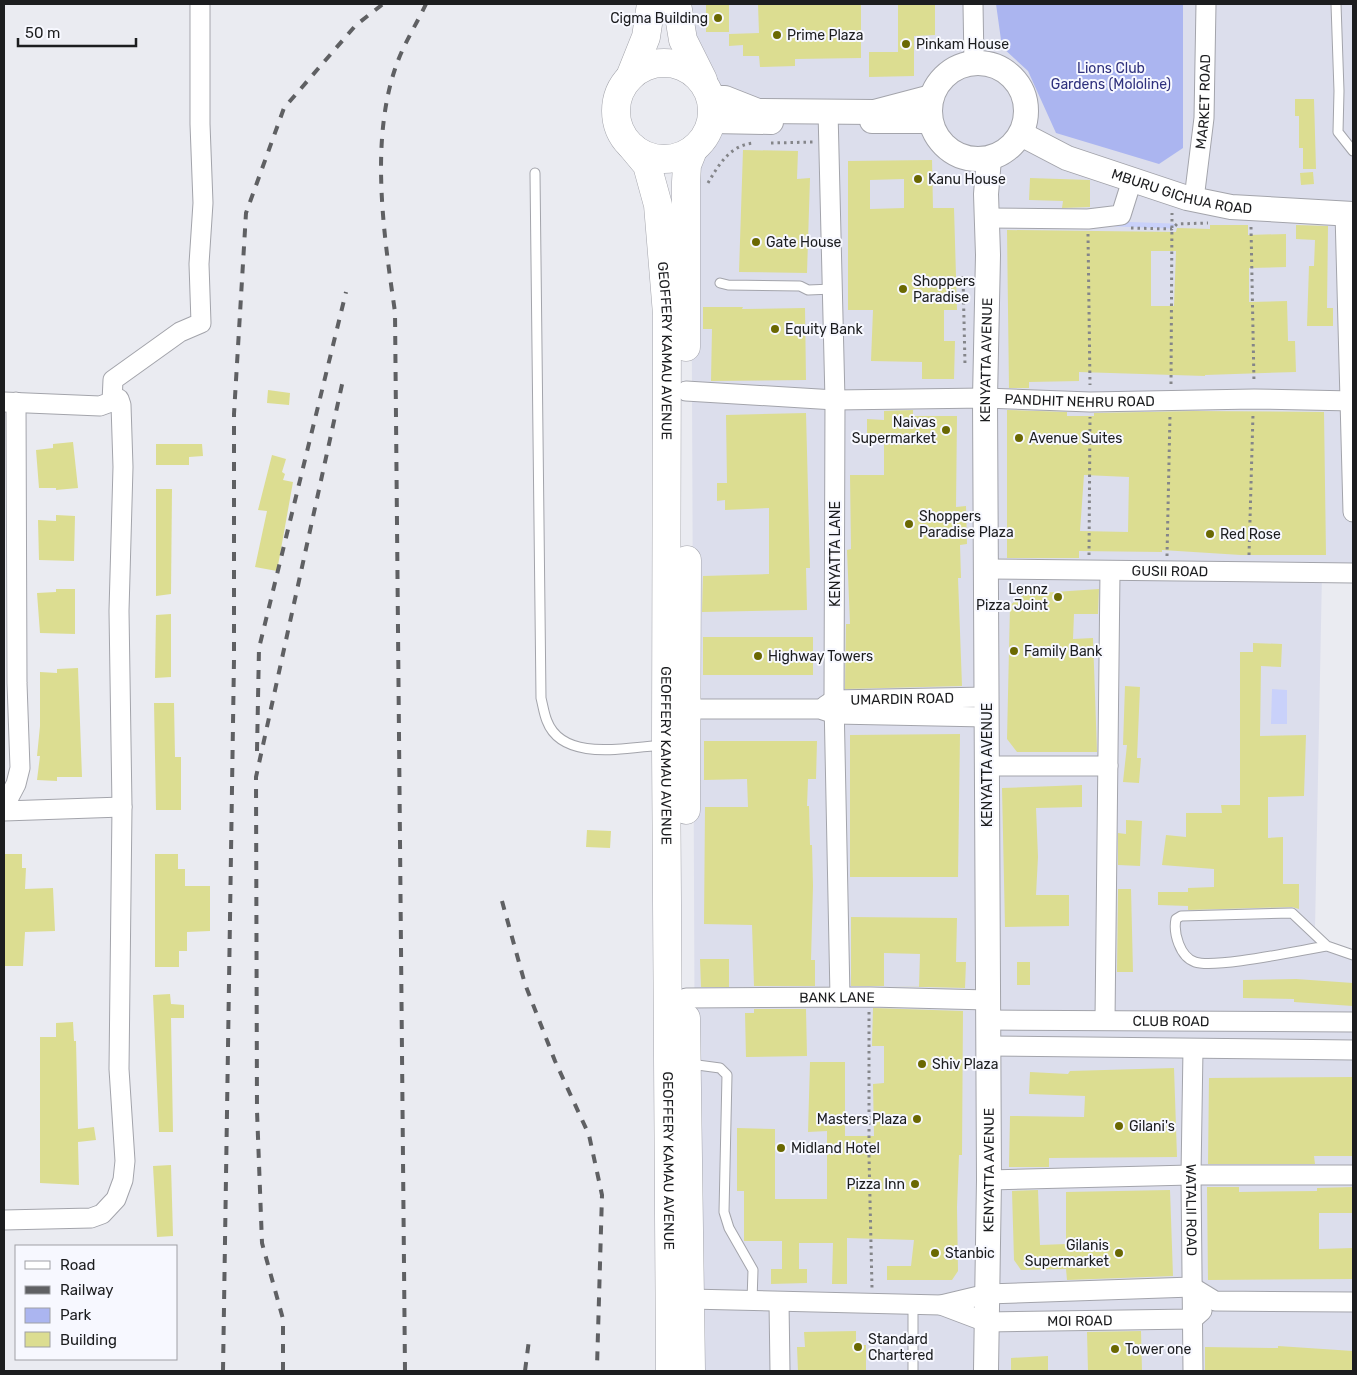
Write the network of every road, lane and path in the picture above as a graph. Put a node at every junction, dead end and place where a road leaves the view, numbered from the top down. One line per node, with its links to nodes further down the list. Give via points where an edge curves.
1 (200, 4): 39 (street, via 201,323 180,332 114,380)
2 (651, 4): 8 (highway, via 646,37)
3 (678, 4): 10 (highway, via 683,40)
4 (973, 4): 7 (street)
5 (1206, 4): 21 (street, MARKET ROAD, via 1204,118)
6 (1336, 4): 16 (lane, via 1338,132)
7 (974, 62): 9 (street, via 944,76); 13 (street, via 999,67 1014,78 1023,93 1026,111)
8 (630, 77): 10 (highway, via 653,64 679,64 694,73); 14 (highway, via 616,105 622,135)
9 (931, 97): 11 (street); 12 (street)
10 (710, 101): 12 (street, via 725,98 758,111); 15 (highway, via 705,137)
11 (930, 121): 12 (street); 17 (street, via 945,148 974,160)
12 (829, 125): 20 (path, via 736,147 717,167); 30 (street, KENYATTA LANE)
13 (1020, 134): 17 (street, via 1004,152); 19 (street, MBURU GICHUA ROAD, via 1067,158)
14 (632, 147): 15 (highway, via 646,156 662,159 678,157); 52 (highway, GEOFFERY KAMAU AVENUE, via 647,165 652,182 662,236 667,314)
15 (693, 150): 32 (highway, GEOFFERY KAMAU AVENUE, via 686,182)
16 (1353, 151)
17 (989, 158): 24 (street, KENYATTA AVENUE)
18 (535, 173): 52 (lane, via 541,698 547,722 557,737 569,745 586,750)
19 (1132, 180): 21 (street, MBURU GICHUA ROAD); 25 (street, via 1121,215)
20 (706, 187)
21 (1183, 197): 22 (street, MBURU GICHUA ROAD); 28 (path)
22 (1251, 208): 23 (street, MBURU GICHUA ROAD); 34 (path)
23 (1349, 213): 31 (street)
24 (987, 218): 25 (street); 33 (street, KENYATTA AVENUE)
25 (1088, 219): 40 (path)
26 (1213, 223): 28 (path, via 1177,224)
27 (1127, 228): 28 (path)
28 (1172, 229): 36 (path)
29 (720, 283): 30 (lane)
30 (833, 290): 35 (street, KENYATTA LANE)
31 (1351, 299): 37 (street)
32 (686, 391): 35 (street, PANDHIT NEHRU ROAD); 51 (highway, GEOFFERY KAMAU AVENUE)
33 (985, 398): 35 (street, PANDHIT NEHRU ROAD); 40 (street, PANDHIT NEHRU ROAD); 43 (street, KENYATTA AVENUE)
34 (1254, 399): 36 (street, PANDHIT NEHRU ROAD); 37 (street, PANDHIT NEHRU ROAD); 47 (path)
35 (835, 400): 50 (street, KENYATTA LANE)
36 (1171, 400): 40 (street, PANDHIT NEHRU ROAD); 46 (path)
37 (1353, 401): 41 (street)
38 (10, 402): 39 (street, via 100,406); 55 (street, via 20,768)
39 (112, 402): 56 (street, via 119,399 122,415 119,611)
40 (1090, 402): 44 (path)
41 (1353, 481): 42 (street)
42 (1353, 512)
43 (988, 569): 44 (street, GUSII ROAD); 49 (street, KENYATTA AVENUE)
44 (1089, 571): 45 (street, GUSII ROAD)
45 (1110, 572): 46 (street, GUSII ROAD); 54 (street)
46 (1166, 572): 47 (street, GUSII ROAD)
47 (1249, 573): 48 (street, GUSII ROAD)
48 (1353, 573)
49 (986, 707): 50 (street, UMARDIN ROAD); 53 (street, KENYATTA AVENUE)
50 (829, 708): 51 (street, UMARDIN ROAD); 60 (street, KENYATTA LANE)
51 (686, 709): 62 (highway, GEOFFERY KAMAU AVENUE)
52 (666, 745): 96 (highway, GEOFFERY KAMAU AVENUE)
53 (986, 766): 54 (street); 63 (street, KENYATTA AVENUE)
54 (1108, 766): 65 (street)
55 (4, 807)
56 (122, 807): 57 (street); 83 (street, via 119,1069 123,1180 116,1199 102,1214 91,1218)
57 (4, 811)
58 (1328, 946): 58 (lane, via 1218,963 1195,962 1181,948 1175,924 1181,916 1292,913); 59 (lane)
59 (1353, 955)
60 (840, 997): 61 (street, BANK LANE); 62 (street, BANK LANE)
61 (870, 997): 63 (street, BANK LANE); 91 (path)
62 (686, 998): 79 (highway, GEOFFERY KAMAU AVENUE)
63 (988, 1010): 64 (street, CLUB ROAD); 71 (street, KENYATTA AVENUE)
64 (1030, 1020): 65 (street, CLUB ROAD); 72 (street)
65 (1105, 1020): 66 (street, CLUB ROAD)
66 (1139, 1021): 67 (street, CLUB ROAD); 73 (street)
67 (1170, 1021): 68 (street, CLUB ROAD); 74 (street)
68 (1218, 1021): 69 (street, CLUB ROAD); 76 (street)
69 (1248, 1021): 70 (street, CLUB ROAD); 77 (street)
70 (1344, 1022): 78 (street)
71 (987, 1046): 72 (street, CLUB ROAD); 82 (street, KENYATTA AVENUE)
72 (1031, 1047): 73 (street, CLUB ROAD)
73 (1140, 1048): 74 (street, CLUB ROAD)
74 (1170, 1049): 75 (street, CLUB ROAD)
75 (1192, 1049): 76 (street, CLUB ROAD); 80 (street, WATALII ROAD)
76 (1218, 1049): 77 (street, CLUB ROAD)
77 (1249, 1050): 78 (street, CLUB ROAD)
78 (1344, 1050)
79 (688, 1063): 86 (highway, GEOFFERY KAMAU AVENUE); 88 (lane, via 720,1068 727,1075 724,1212 728,1228 753,1270)
80 (1191, 1175): 81 (street); 82 (street); 84 (street, WATALII ROAD)
81 (1353, 1175)
82 (989, 1180): 85 (street, KENYATTA AVENUE)
83 (4, 1220)
84 (1192, 1287): 85 (street, MOI ROAD); 87 (street); 94 (street, WATALII ROAD)
85 (987, 1294): 93 (street, MOI ROAD); 95 (street, KENYATTA AVENUE)
86 (690, 1299): 88 (street, MOI ROAD); 97 (highway, GEOFFERY KAMAU AVENUE)
87 (1215, 1300): 90 (street); 94 (street)
88 (752, 1302): 89 (street, MOI ROAD)
89 (779, 1302): 91 (street, MOI ROAD); 98 (street)
90 (1353, 1302)
91 (872, 1304): 92 (street, MOI ROAD)
92 (913, 1305): 93 (street, MOI ROAD); 99 (lane)
93 (941, 1306): 95 (street, MOI ROAD)
94 (1193, 1319): 95 (street, MOI ROAD); 101 (street, WATALII ROAD)
95 (986, 1322): 100 (street, KENYATTA AVENUE)
96 (670, 1371)
97 (691, 1371)
98 (780, 1371)
99 (913, 1371)
100 (986, 1371)
101 (1193, 1371)

